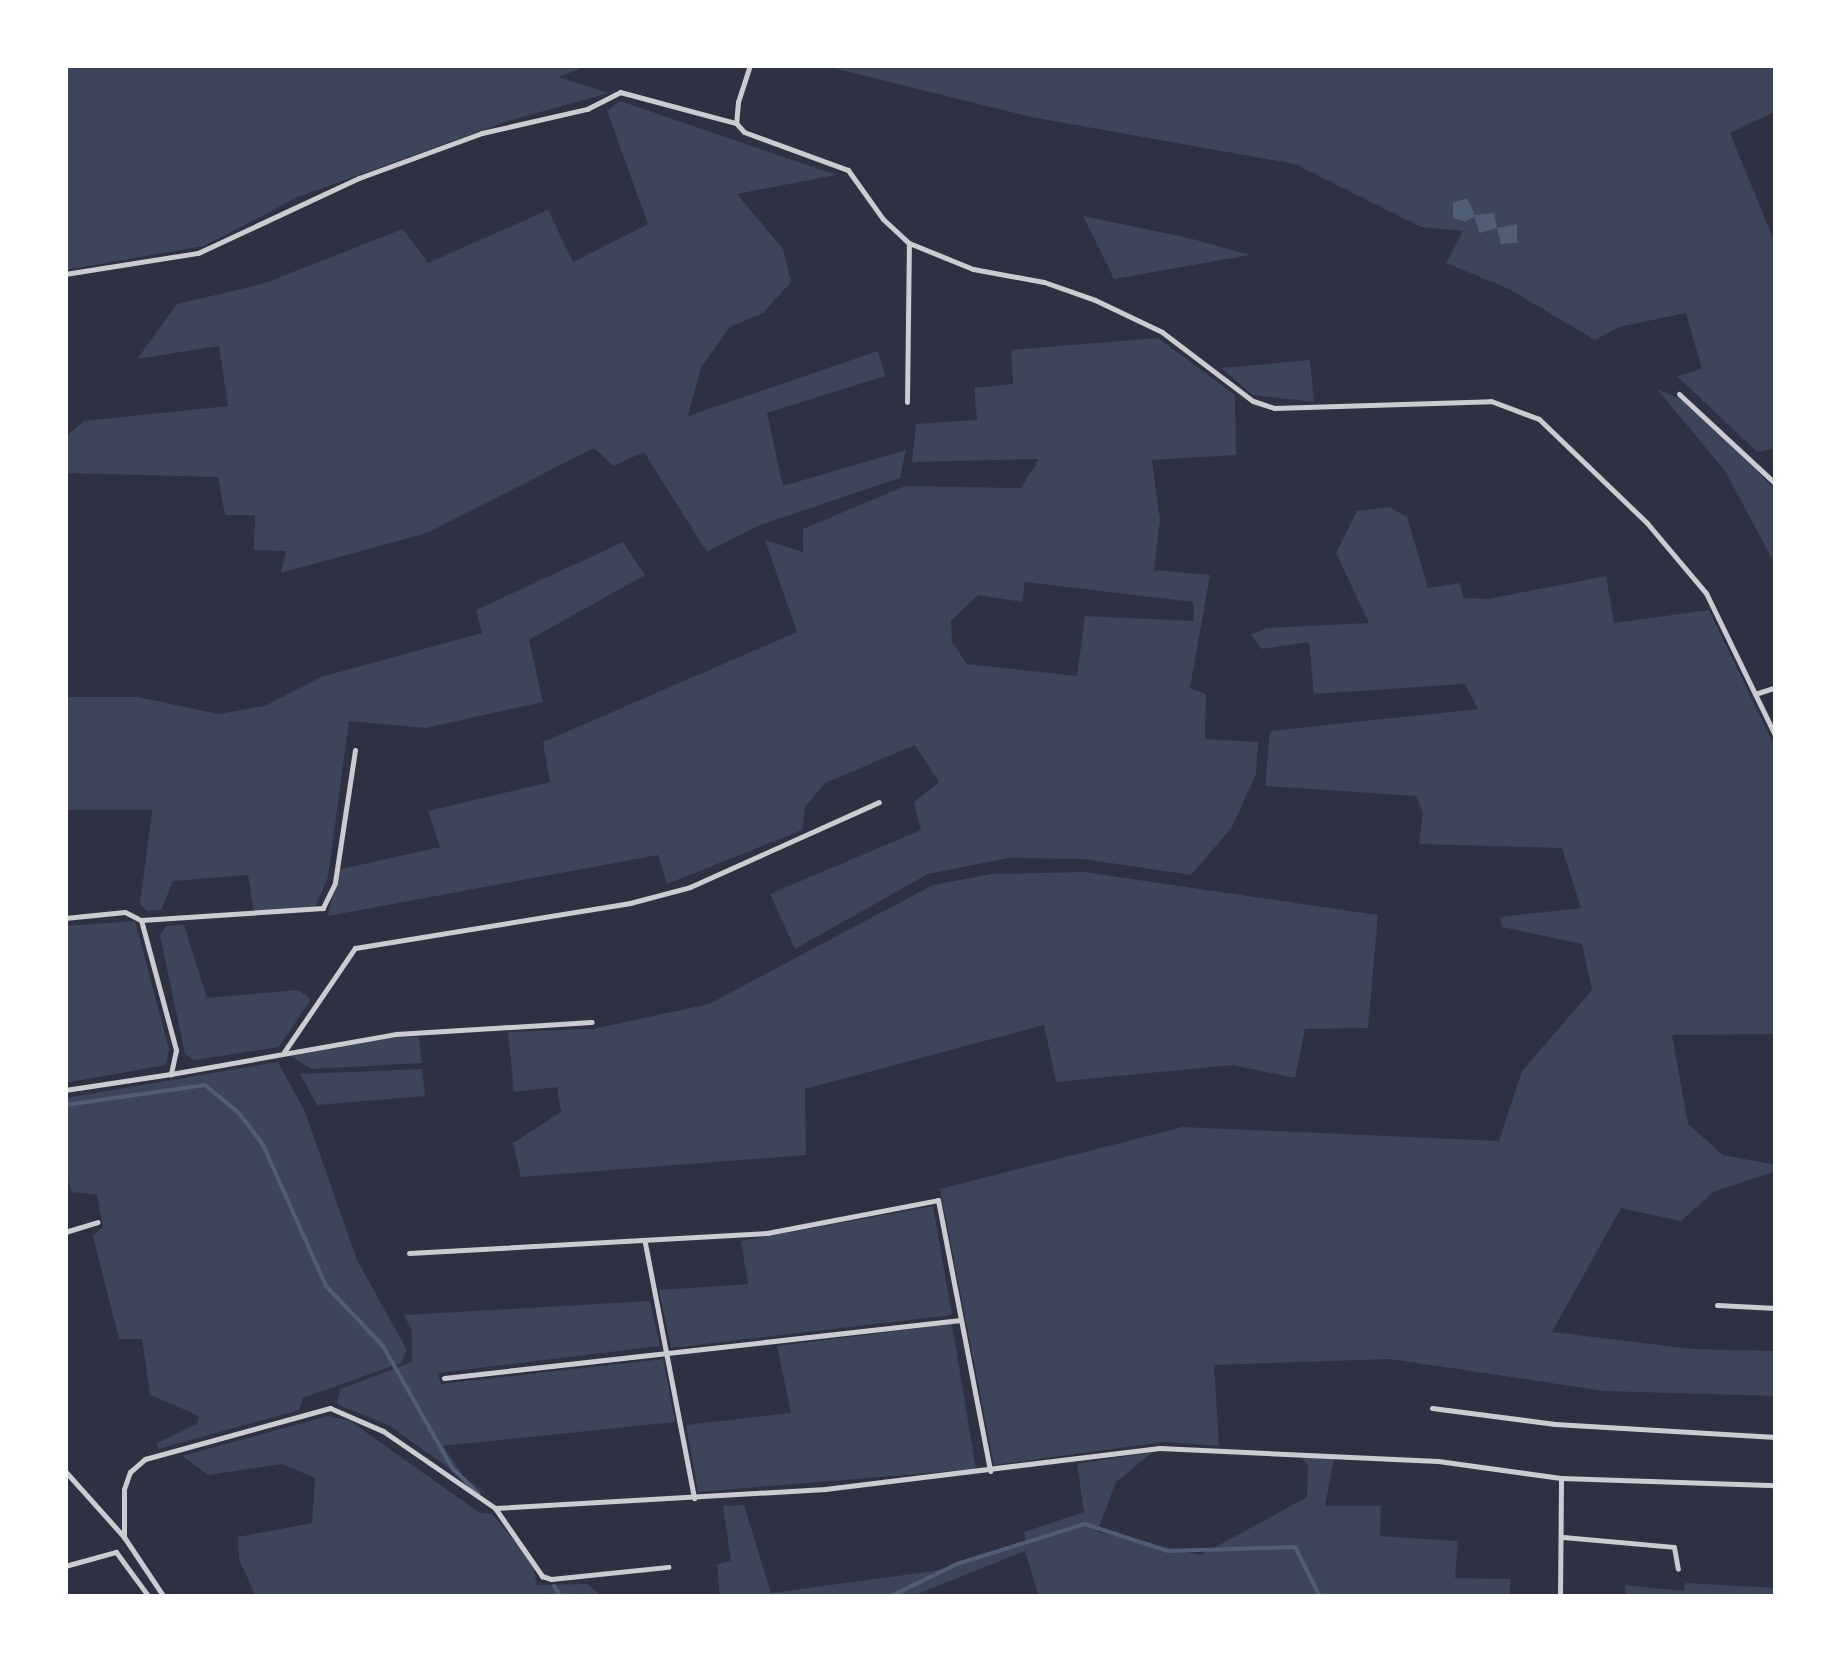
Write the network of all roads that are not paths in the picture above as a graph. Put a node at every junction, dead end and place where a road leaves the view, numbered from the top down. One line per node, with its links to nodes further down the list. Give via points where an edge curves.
1 (750, 65): 2 (street)
2 (736, 123): 3 (street, via 760,140 848,170); 4 (street, via 620,92 587,109 482,133 358,178 198,253)
3 (909, 243): 6 (street); 9 (street, via 973,269 1095,300 1162,332 1252,401 1274,408 1491,401 1539,418 1647,523 1706,593)
4 (65, 274)
5 (1679, 394): 7 (street)
6 (907, 402)
7 (1776, 484)
8 (1776, 687): 9 (street)
9 (1755, 694): 10 (street)
10 (1776, 737)
11 (355, 750): 14 (street, via 335,883 323,908)
12 (879, 802): 16 (street, via 660,895 354,948)
13 (65, 918): 14 (street, via 125,912)
14 (142, 920): 17 (street, via 176,1050)
15 (592, 1022): 16 (street, via 396,1034)
16 (284, 1052): 17 (street)
17 (171, 1074): 18 (street)
18 (65, 1090)
19 (97, 1222): 20 (street)
20 (65, 1232)
21 (645, 1243): 22 (street); 25 (street, via 767,1233 938,1200); 26 (street)
22 (409, 1253)
23 (1717, 1304): 24 (street)
24 (1776, 1308)
25 (961, 1320): 26 (street); 31 (street)
26 (667, 1353): 27 (street); 34 (street)
27 (444, 1378)
28 (1432, 1408): 29 (street, via 1554,1424)
29 (1776, 1436)
30 (65, 1471): 36 (street)
31 (990, 1472): 32 (street, via 1160,1448 1420,1460); 34 (street)
32 (1561, 1478): 33 (street); 37 (street)
33 (1776, 1485)
34 (694, 1498): 35 (street)
35 (495, 1508): 36 (street, via 382,1431 330,1408 145,1460 124,1489); 39 (street, via 542,1576)
36 (124, 1536): 42 (street)
37 (1562, 1536): 40 (street, via 1674,1547); 43 (street)
38 (65, 1566): 41 (street, via 116,1552)
39 (668, 1567)
40 (1678, 1569)
41 (149, 1597)
42 (164, 1597)
43 (1560, 1597)

